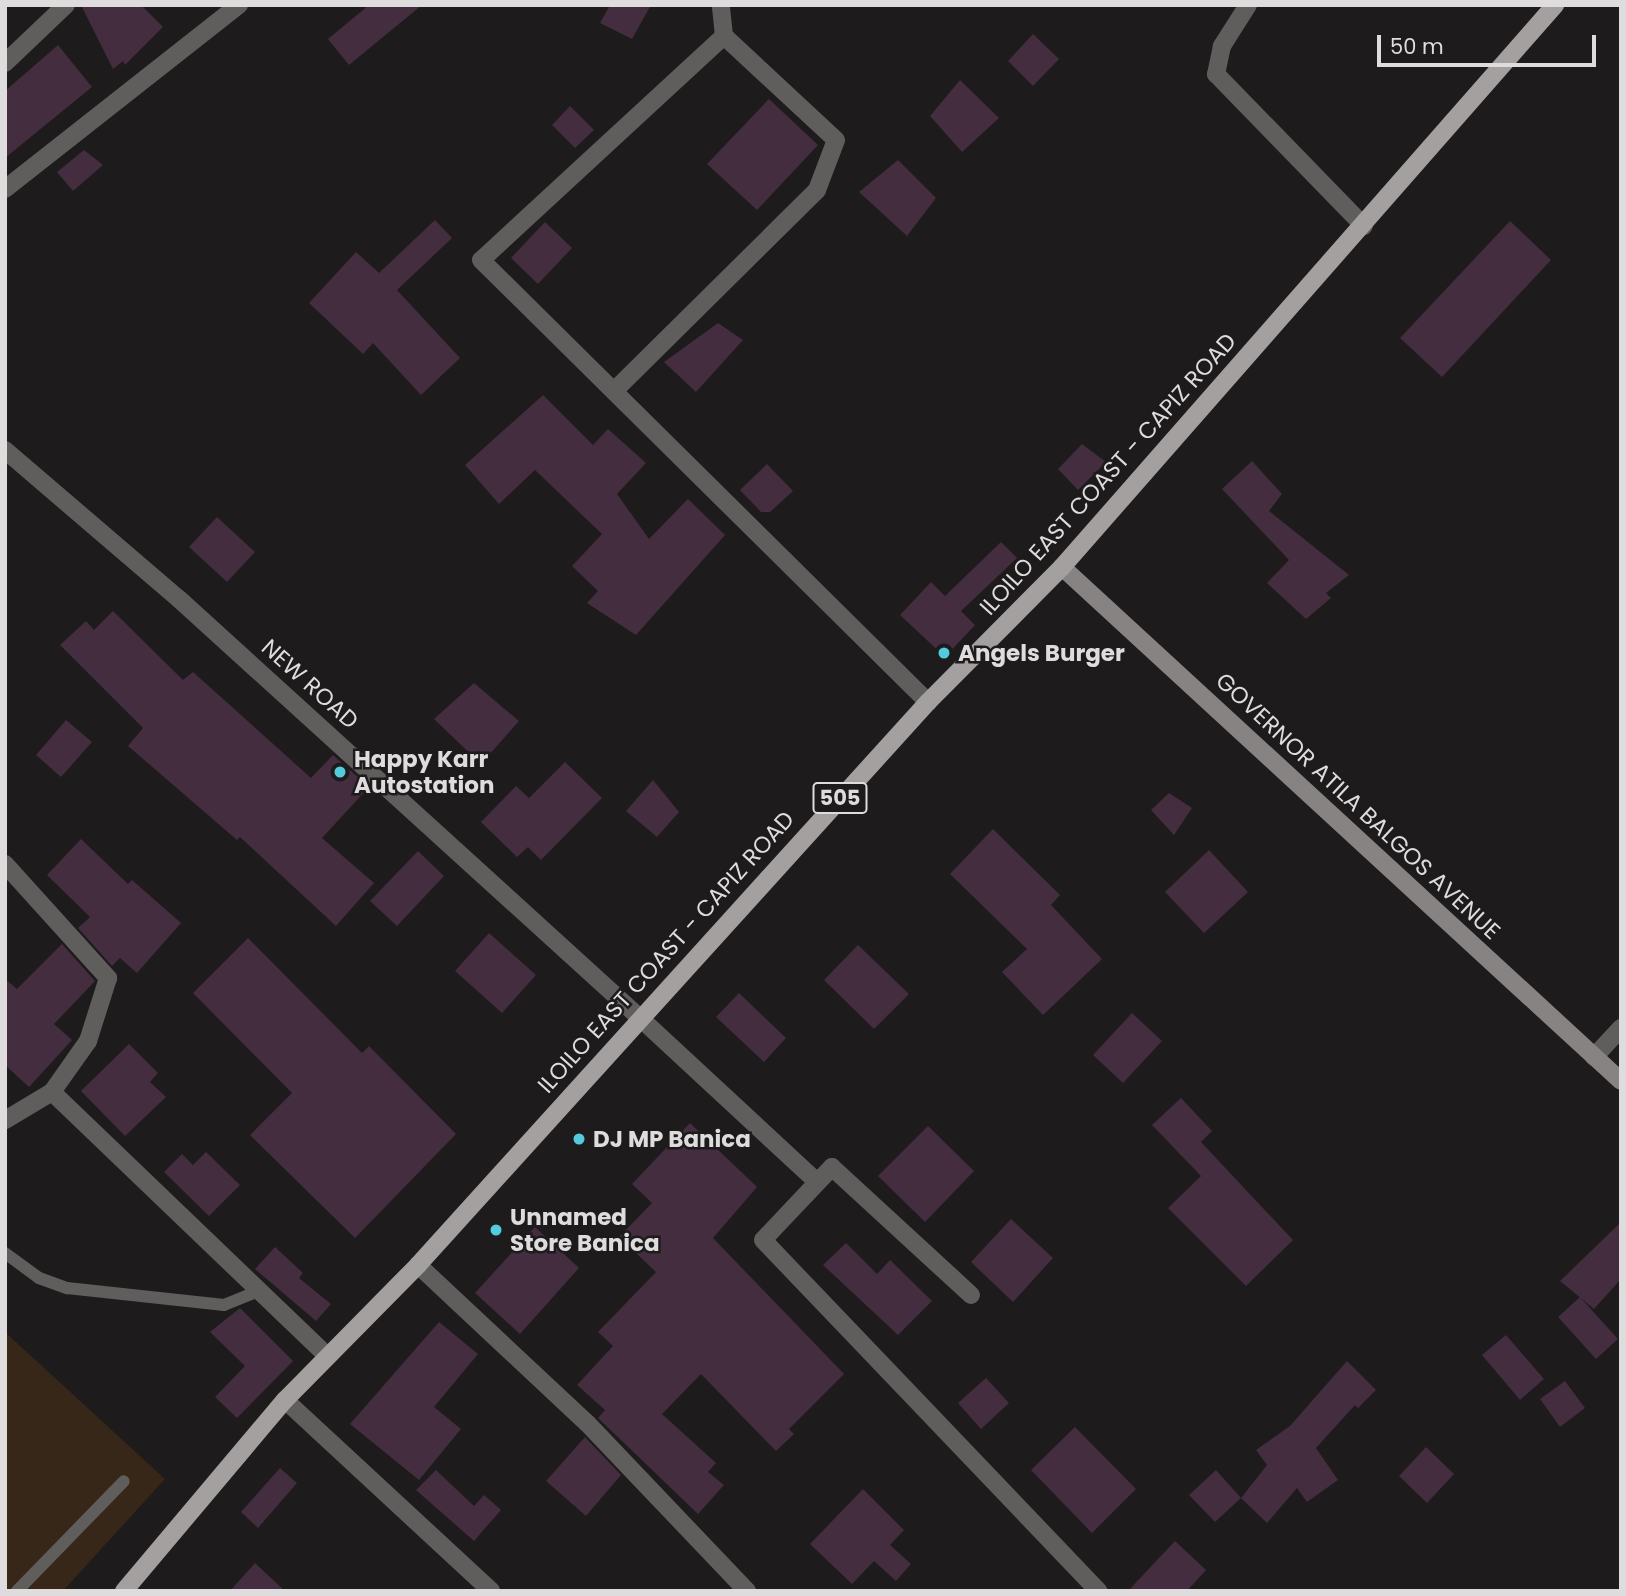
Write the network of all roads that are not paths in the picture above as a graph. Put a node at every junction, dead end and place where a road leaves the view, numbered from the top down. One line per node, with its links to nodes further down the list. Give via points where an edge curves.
1 (66, 5): 7 (street)
2 (239, 5): 8 (street)
3 (721, 5): 6 (street)
4 (1248, 5): 9 (street, via 1222,46 1216,74)
5 (1555, 5): 9 (main road, ILOILO EAST COAST - CAPIZ ROAD / 505)
6 (724, 36): 10 (street, via 836,140 817,190); 10 (street, via 481,260)
7 (5, 62)
8 (5, 189)
9 (1364, 226): 12 (main road, ILOILO EAST COAST - CAPIZ ROAD / 505)
10 (615, 390): 13 (street)
11 (5, 450): 15 (street, NEW ROAD, via 179,599)
12 (1062, 567): 13 (main road, ILOILO EAST COAST - CAPIZ ROAD / 505); 17 (main road, GOVERNOR ATILA BALGOS AVENUE)
13 (928, 702): 15 (main road, ILOILO EAST COAST - CAPIZ ROAD / 505)
14 (5, 864): 19 (street, via 108,978 88,1041)
15 (639, 1017): 21 (street, NEW ROAD); 23 (main road, ILOILO EAST COAST - CAPIZ ROAD / 505)
16 (1621, 1028): 17 (street)
17 (1594, 1057): 18 (main road, GOVERNOR ATILA BALGOS AVENUE)
18 (1621, 1081)
19 (52, 1092): 20 (street); 24 (street)
20 (5, 1119)
21 (816, 1181): 25 (street, via 832,1167); 33 (street, via 763,1240)
22 (5, 1253): 24 (lane, via 39,1278 67,1288 224,1305)
23 (418, 1265): 26 (main road, ILOILO EAST COAST - CAPIZ ROAD / 505); 32 (street, via 587,1423)
24 (259, 1291): 26 (street)
25 (971, 1295)
26 (326, 1355): 27 (main road, ILOILO EAST COAST - CAPIZ ROAD / 505)
27 (285, 1400): 30 (main road, ILOILO EAST COAST - CAPIZ ROAD / 505); 31 (street)
28 (124, 1481): 29 (lane)
29 (17, 1591)
30 (124, 1591)
31 (491, 1591)
32 (747, 1591)
33 (1099, 1591)

